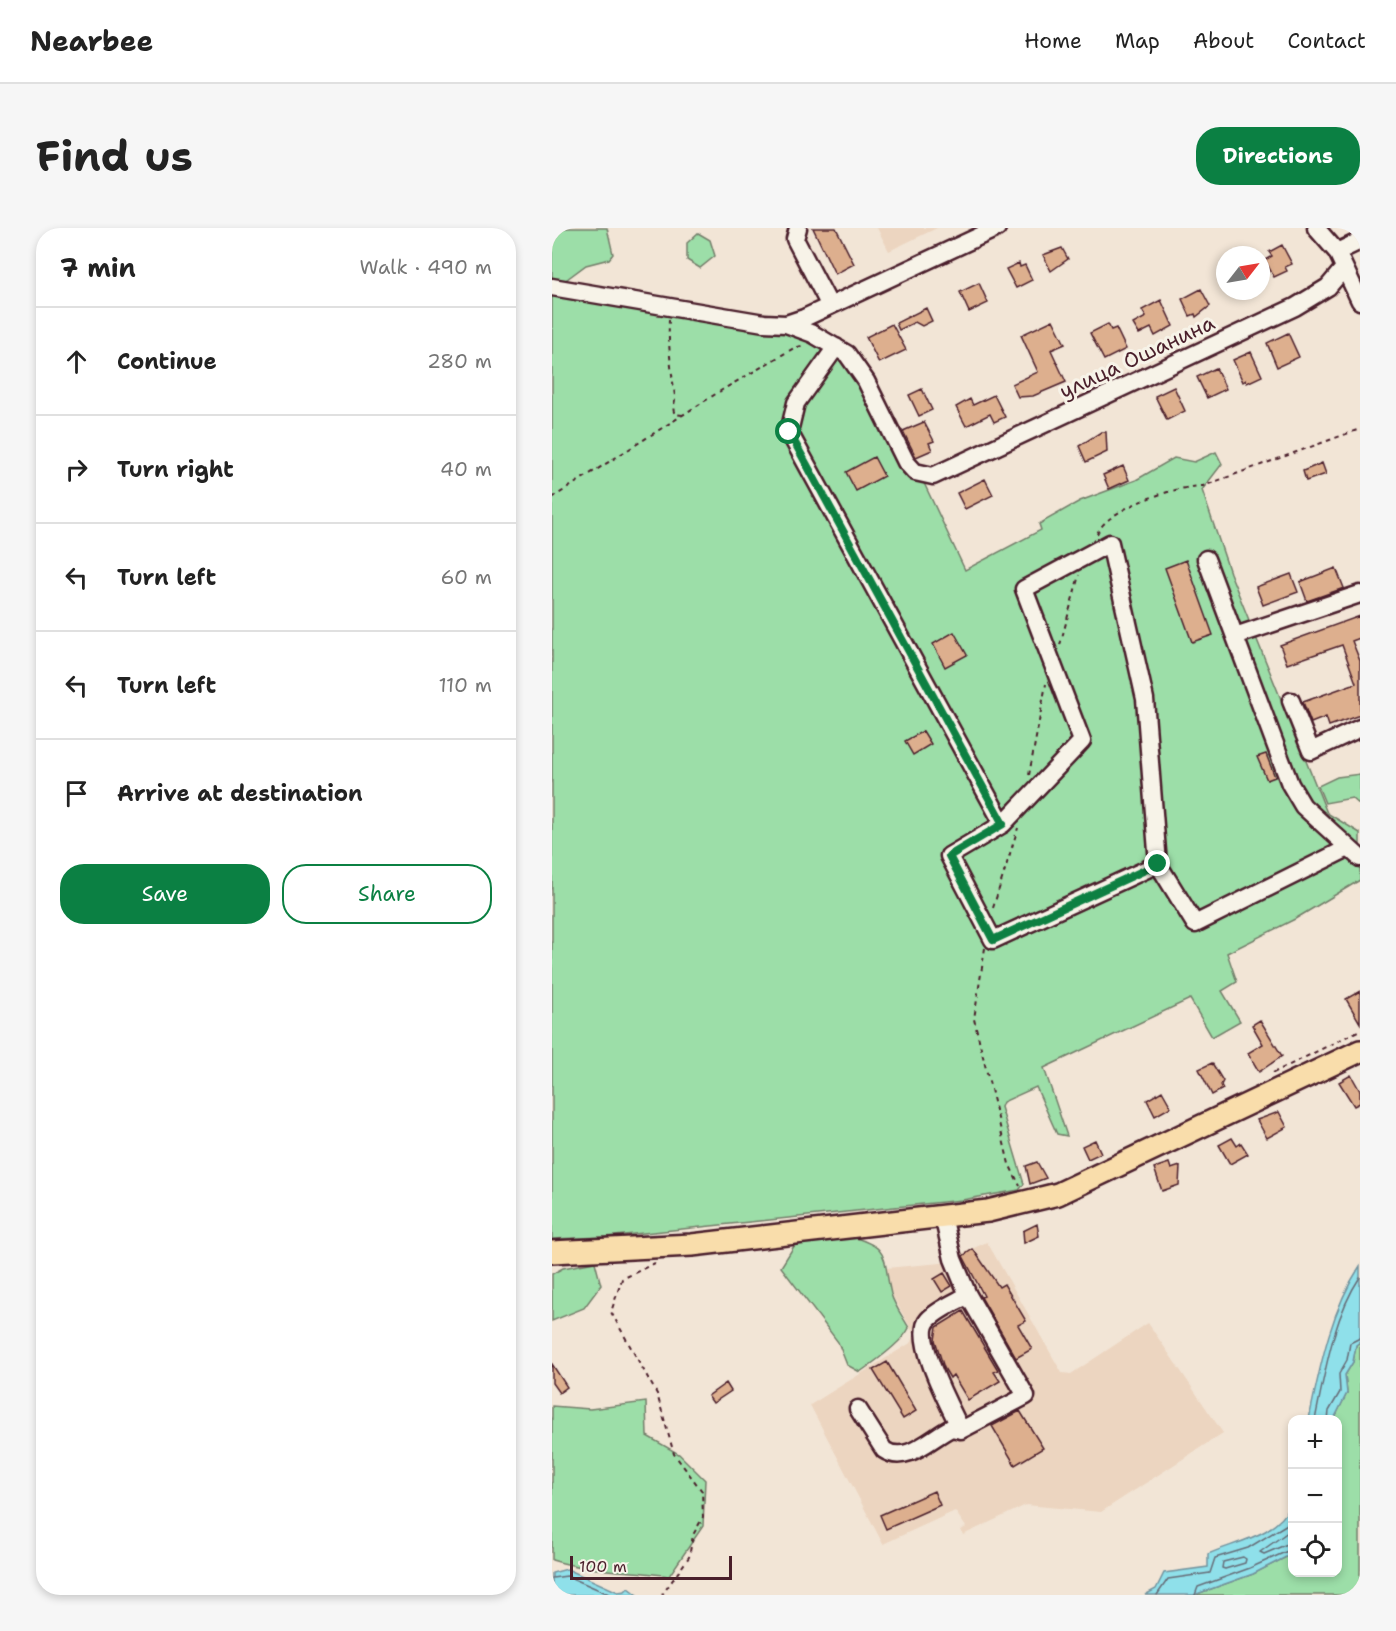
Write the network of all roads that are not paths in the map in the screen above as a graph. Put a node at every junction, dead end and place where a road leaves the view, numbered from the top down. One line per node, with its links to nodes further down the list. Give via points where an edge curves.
1 (798, 228): 9 (street, via 795,239)
2 (997, 228): 9 (street)
3 (1317, 228): 5 (street)
4 (1360, 241): 5 (street)
5 (1337, 252): 6 (street)
6 (1344, 268): 8 (street); 11 (street, улица Ошанина, via 1328,287 1302,304 940,474 927,476 910,467 858,367)
7 (552, 287): 10 (street, via 764,324)
8 (1360, 301)
9 (830, 306): 10 (street)
10 (786, 324): 11 (street)
11 (836, 347): 17 (street, via 796,403 789,432)
12 (1206, 559): 14 (street)
13 (1360, 594): 14 (street)
14 (1235, 636): 18 (street, via 1290,784 1303,806)
15 (1291, 701): 16 (street, via 1311,751)
16 (1360, 728)
17 (1003, 824): 19 (street, via 949,856 993,940); 19 (street, via 1083,741 1024,588 1110,543 1145,699)
18 (1354, 853): 19 (street, via 1195,924)
19 (1158, 864)
20 (1360, 1051): 21 (main road, via 1058,1194 988,1211)
21 (943, 1216): 22 (main road, via 692,1245); 23 (street, via 952,1259)
22 (552, 1252)
23 (968, 1295): 25 (street, via 933,1316 923,1331 935,1372); 25 (street, via 1026,1396)
24 (858, 1409): 25 (street, via 884,1450 896,1455 909,1453 951,1428)
25 (961, 1430)

